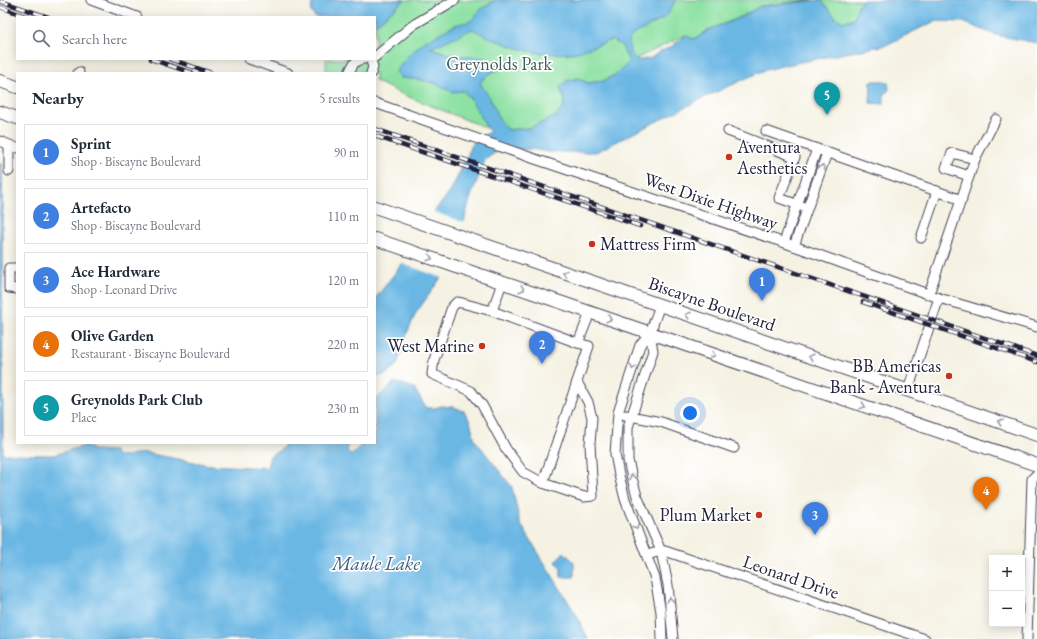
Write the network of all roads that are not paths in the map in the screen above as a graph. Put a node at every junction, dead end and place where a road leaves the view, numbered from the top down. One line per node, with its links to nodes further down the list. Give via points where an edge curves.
1 (92, 0): 3 (street)
2 (455, 0): 4 (street, via 413,25)
3 (134, 16)
4 (376, 54)
5 (252, 60): 8 (street)
6 (362, 60): 9 (street, via 356,61)
7 (370, 60): 10 (street, via 373,67)
8 (285, 72)
9 (350, 72)
10 (371, 72)
11 (0, 81): 12 (main road)
12 (16, 87)
13 (376, 103): 35 (street, West Dixie Highway)
14 (0, 112): 15 (main road)
15 (16, 118)
16 (996, 119): 23 (street)
17 (728, 131): 30 (street, via 795,157 779,198)
18 (766, 131): 21 (street)
19 (0, 141): 20 (street)
20 (9, 146): 24 (street)
21 (817, 149): 22 (street); 26 (street)
22 (827, 152): 27 (street, one-way to 22); 28 (street)
23 (975, 159): 25 (street); 25 (street, via 952,153 946,168)
24 (9, 171)
25 (969, 176): 29 (street)
26 (804, 184): 27 (street); 30 (street)
27 (815, 187): 32 (street)
28 (936, 191): 29 (street); 33 (street)
29 (962, 200): 41 (street)
30 (797, 204): 32 (street); 35 (street)
31 (376, 207): 43 (main road, Biscayne Boulevard, one-way to 31)
32 (807, 208): 36 (street)
33 (921, 238)
34 (376, 239): 39 (main road, one-way to 39)
35 (784, 242): 36 (street, West Dixie Highway)
36 (794, 246): 41 (street, West Dixie Highway)
37 (9, 258): 38 (street)
38 (13, 268): 40 (street, via 9,288)
39 (502, 282): 44 (street); 45 (main road, one-way to 45)
40 (16, 288)
41 (929, 294): 42 (street, West Dixie Highway)
42 (939, 298): 46 (street, West Dixie Highway); 50 (street)
43 (660, 305): 47 (street); 50 (main road, Biscayne Boulevard, one-way to 43)
44 (492, 311): 48 (street); 57 (street, via 462,302 457,302 452,307 434,360 432,374 471,391 523,472)
45 (590, 312): 47 (main road, one-way to 47); 48 (street)
46 (1037, 327)
47 (650, 333): 51 (street, one-way to 51, via 640,346); 52 (street, via 654,351); 55 (main road, one-way to 55)
48 (578, 342): 49 (street, via 589,346)
49 (577, 382): 57 (street); 57 (street, via 588,402 592,418 590,444 593,496 584,497)
50 (908, 390): 53 (main road, Biscayne Boulevard, one-way to 50)
51 (618, 413): 52 (street); 60 (street, one-way to 60, via 615,454 619,475 625,499)
52 (631, 417): 54 (street, via 661,422); 59 (street, one-way to 52, via 632,478 627,439)
53 (1037, 434)
54 (734, 448)
55 (1037, 465)
56 (1037, 474): 58 (street, via 1032,479)
57 (543, 483)
58 (1033, 548): 66 (street)
59 (661, 551): 60 (street); 61 (street, one-way to 59); 65 (street, Leonard Drive)
60 (647, 555): 62 (street, via 655,578)
61 (673, 627): 62 (street); 64 (street)
62 (662, 628): 63 (street)
63 (662, 639)
64 (673, 639)
65 (925, 639)
66 (1027, 639)

